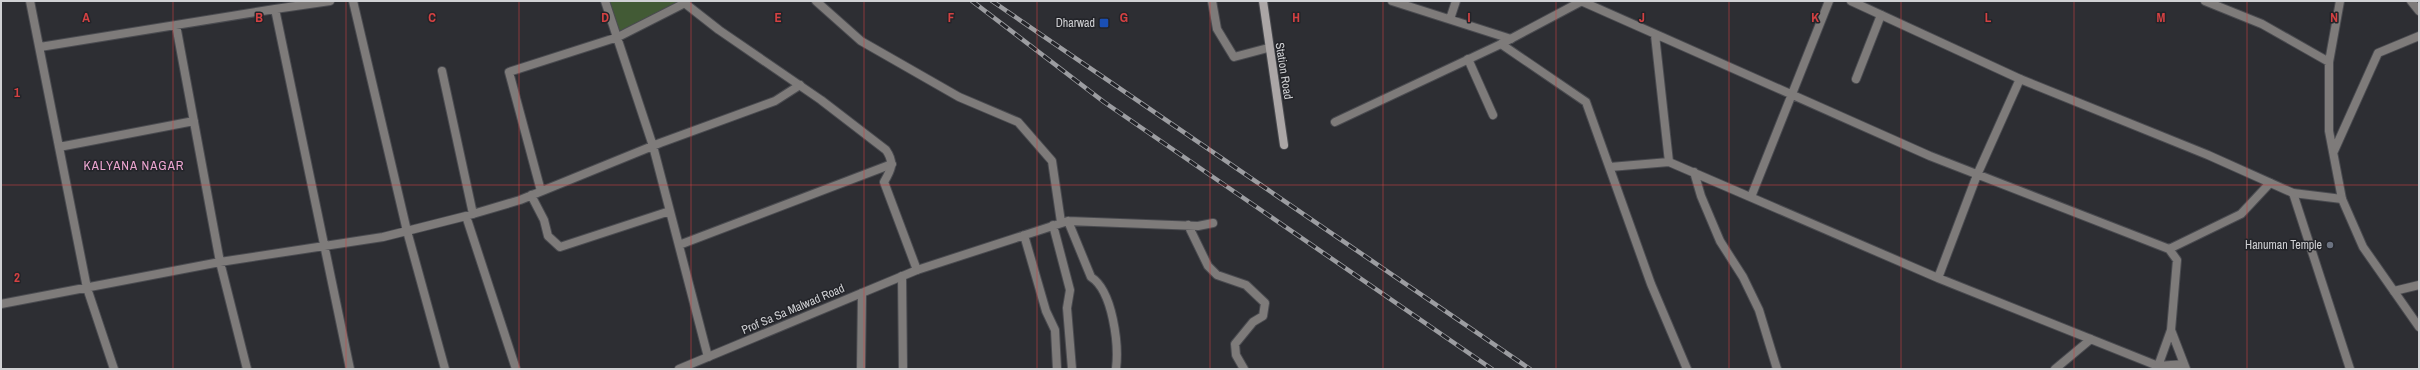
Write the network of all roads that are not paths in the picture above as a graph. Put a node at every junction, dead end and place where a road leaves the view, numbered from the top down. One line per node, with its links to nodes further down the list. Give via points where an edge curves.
1 (30, 1): 27 (street)
2 (330, 1): 17 (street)
3 (353, 1): 59 (street)
4 (605, 1): 24 (street)
5 (816, 1): 56 (street, via 861,41 959,97 1018,122 1052,161)
6 (1212, 1): 28 (street, via 1217,29 1234,57)
7 (1263, 1): 28 (main road, Station Road)
8 (1392, 1): 20 (street)
9 (1456, 1): 20 (street)
10 (1581, 1): 22 (street); 25 (street)
11 (1829, 1): 35 (street)
12 (1851, 1): 19 (street)
13 (2205, 1): 30 (street, via 2262,24)
14 (2340, 1): 30 (street)
15 (2411, 1): 18 (street)
16 (684, 2): 24 (street); 34 (street)
17 (275, 9): 21 (street); 61 (street)
18 (2419, 12)
19 (1881, 15): 32 (street); 33 (street)
20 (1450, 19): 25 (street)
21 (176, 25): 27 (street); 37 (street)
22 (1655, 35): 35 (street); 43 (street)
23 (2419, 36): 42 (street, via 2378,53)
24 (618, 37): 40 (street); 49 (street, via 509,72)
25 (1511, 39): 26 (street)
26 (1501, 44): 29 (street); 45 (street, via 1586,102)
27 (40, 47): 41 (street)
28 (1268, 48): 39 (main road, Station Road)
29 (1468, 59): 36 (street); 38 (street)
30 (2329, 62): 42 (street, via 2329,131)
31 (442, 71): 55 (street)
32 (1856, 79)
33 (2020, 79): 47 (street); 48 (street, via 2208,155)
34 (800, 85): 40 (street, via 775,101); 44 (street, via 880,144 891,157)
35 (1791, 96): 47 (street); 52 (street)
36 (1493, 115)
37 (194, 120): 41 (street); 64 (street)
38 (1335, 122)
39 (1284, 145)
40 (653, 146): 49 (street); 54 (street)
41 (59, 147): 69 (street)
42 (2334, 151): 53 (street)
43 (1669, 162): 45 (street); 46 (street)
44 (892, 164): 62 (street); 65 (street, via 884,182)
45 (1610, 168): 91 (street, via 1651,284)
46 (1694, 172): 52 (street); 92 (street, via 1720,241 1760,310)
47 (1977, 175): 63 (street); 67 (street)
48 (2270, 183): 50 (street); 63 (street, via 2241,214)
49 (541, 191): 51 (street)
50 (2293, 194): 53 (street); 94 (street)
51 (531, 195): 54 (street, via 544,220 548,236 560,247); 55 (street)
52 (1751, 197): 67 (street)
53 (2342, 199): 70 (street, via 2364,248)
54 (670, 210): 62 (street)
55 (470, 215): 59 (street); 83 (street)
56 (1061, 223): 58 (street); 60 (street, Prof Sa Sa Malwad Road); 88 (street, via 1070,290 1067,308); 89 (street, via 1091,277 1098,281 1110,305)
57 (1213, 223): 58 (street)
58 (1188, 225): 90 (street, via 1208,266 1217,275 1246,285 1265,302 1263,316 1254,322 1235,344 1236,356)
59 (407, 231): 61 (street); 82 (street)
60 (1024, 235): 65 (street, Prof Sa Sa Malwad Road); 87 (street, via 1046,311 1055,330)
61 (323, 246): 64 (street); 81 (street)
62 (679, 246): 76 (street)
63 (2170, 249): 74 (street, via 2177,260)
64 (220, 262): 69 (street); 80 (street)
65 (917, 270): 66 (street, Prof Sa Sa Malwad Road)
66 (902, 276): 71 (street, Prof Sa Sa Malwad Road); 86 (street)
67 (1938, 278): 75 (street)
68 (2419, 285): 70 (street)
69 (87, 288): 72 (street); 79 (street)
70 (2394, 291): 73 (street)
71 (862, 293): 76 (street, Prof Sa Sa Malwad Road); 85 (street)
72 (1, 304)
73 (2419, 327)
74 (2171, 330): 77 (street); 78 (street)
75 (2091, 339): 78 (street); 93 (street)
76 (708, 357): 84 (street, Prof Sa Sa Malwad Road)
77 (2185, 367): 78 (street)
78 (2158, 368)
79 (114, 369)
80 (247, 369)
81 (350, 369)
82 (445, 369)
83 (516, 369)
84 (679, 369)
85 (861, 369)
86 (903, 369)
87 (1057, 369)
88 (1072, 369)
89 (1116, 369)
90 (1244, 369)
91 (1687, 369)
92 (1777, 369)
93 (2055, 369)
94 (2350, 369)

